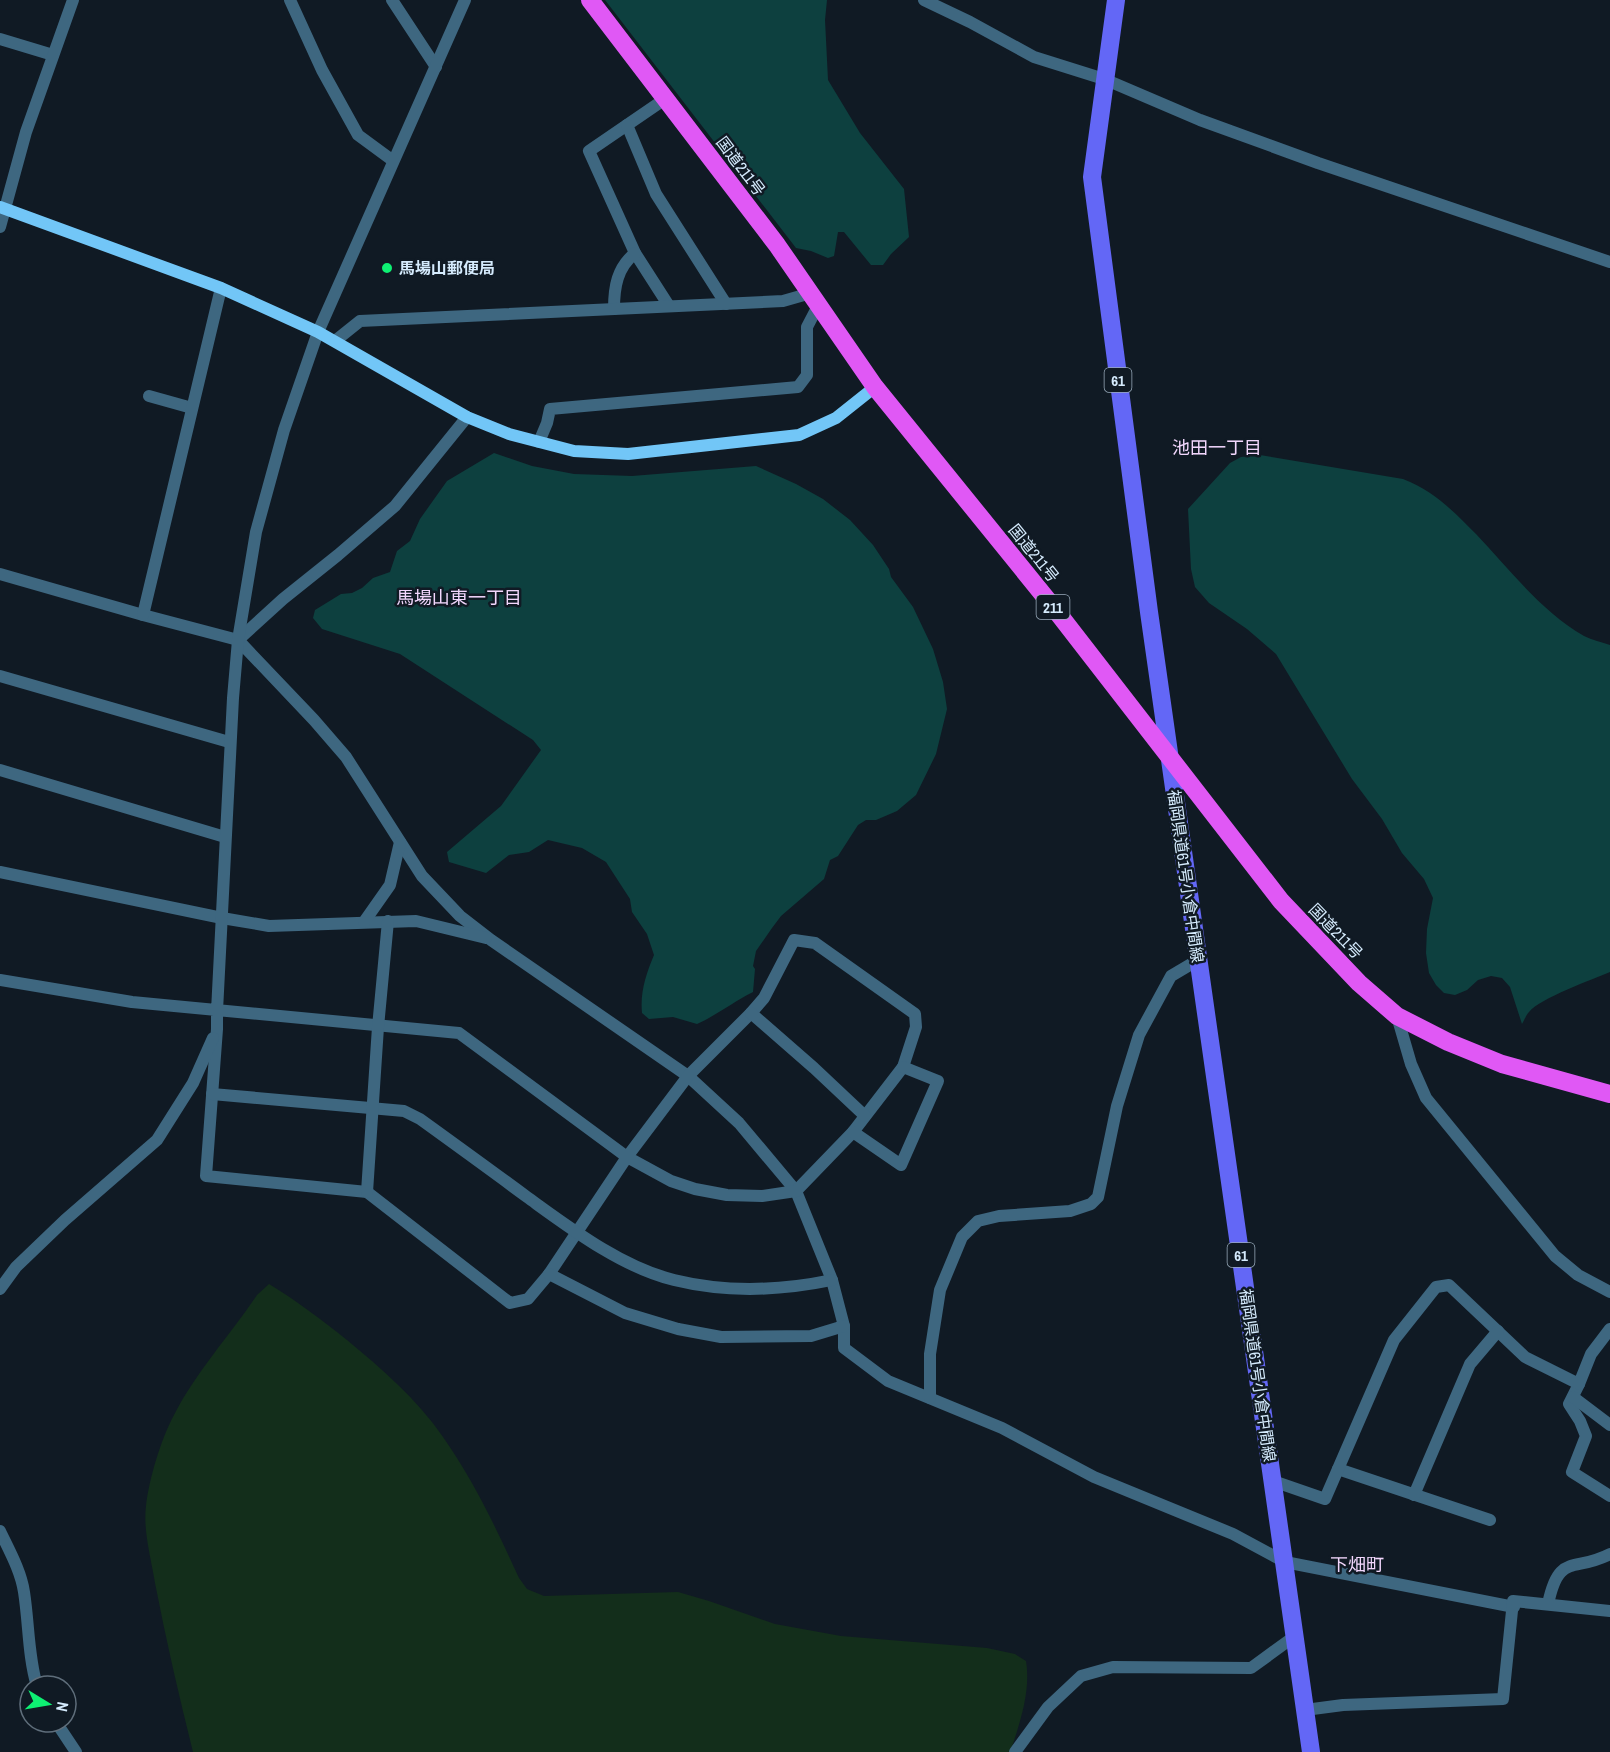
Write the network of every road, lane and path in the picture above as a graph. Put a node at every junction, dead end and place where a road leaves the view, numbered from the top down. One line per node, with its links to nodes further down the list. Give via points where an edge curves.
1 (73, 0): 9 (street)
2 (290, 0): 14 (street, via 358,135)
3 (392, 0): 10 (street)
4 (465, 0): 10 (street)
5 (590, 0): 12 (highway, 国道211号 / 211)
6 (924, 0): 11 (street, via 1034,57)
7 (1116, 0): 11 (main road, 福岡県道61号小倉中間線 / 61)
8 (0, 39): 9 (street)
9 (53, 55): 15 (street)
10 (436, 67): 14 (street)
11 (1104, 79): 18 (street, via 1200,120 1318,163); 36 (main road, 福岡県道61号小倉中間線 / 61, via 1092,177)
12 (664, 99): 13 (street); 20 (highway, 国道211号 / 211)
13 (627, 125): 17 (street, via 589,151); 21 (street, via 656,194)
14 (392, 160): 24 (street)
15 (2, 207): 16 (street); 19 (street)
16 (0, 227)
17 (635, 254): 22 (street); 23 (street, via 619,273)
18 (1610, 262)
19 (220, 288): 24 (street); 28 (street)
20 (815, 299): 21 (street); 26 (highway, 国道211号 / 211); 30 (street, via 807,327 807,375 798,387 550,408)
21 (726, 304): 22 (street)
22 (669, 306): 23 (street)
23 (614, 309): 25 (street, via 360,321)
24 (318, 332): 25 (street); 33 (street, via 284,430 256,532)
25 (335, 341): 29 (street)
26 (875, 387): 30 (street, via 836,418 799,435 628,454 574,450); 36 (highway, 国道211号 / 211)
27 (149, 396): 28 (street)
28 (192, 408): 32 (street)
29 (467, 417): 30 (street); 33 (street, via 395,506)
30 (539, 442)
31 (0, 574): 32 (street)
32 (143, 615): 33 (street)
33 (238, 639): 35 (street); 39 (street, via 346,757)
34 (0, 676): 35 (street)
35 (229, 742): 38 (street)
36 (1170, 759): 45 (main road, 福岡県道61号小倉中間線 / 61); 49 (highway, 国道211号 / 211, via 1281,901 1359,983)
37 (0, 770): 38 (street)
38 (225, 837): 41 (street)
39 (400, 842): 43 (street, via 390,885); 44 (street, via 422,876 460,916)
40 (0, 872): 41 (street)
41 (222, 918): 43 (street, via 269,926); 47 (street)
42 (388, 921): 43 (street); 44 (street, via 416,921); 50 (street)
43 (364, 922)
44 (491, 940): 53 (street)
45 (1198, 960): 72 (street, via 1171,976 1139,1035 1117,1106 1098,1197 1091,1204 1070,1211 978,1221 962,1237 940,1290 930,1354); 75 (main road, 福岡県道61号小倉中間線 / 61)
46 (0, 980): 47 (street, via 132,1002)
47 (217, 1011): 50 (street); 51 (street)
48 (751, 1014): 52 (street, via 764,998 794,940 815,943 915,1014 916,1028); 53 (street); 57 (street)
49 (1397, 1016): 55 (highway, 国道211号 / 211, via 1502,1064); 66 (street, via 1426,1098 1555,1256 1578,1275)
50 (378, 1027): 56 (street); 59 (street, via 459,1033)
51 (217, 1029): 54 (street); 65 (street, via 193,1083 157,1140 64,1220 16,1267)
52 (903, 1067): 57 (street); 58 (street, via 938,1081 902,1165)
53 (688, 1076): 59 (street); 60 (street, via 739,1123)
54 (212, 1094): 56 (street); 61 (street, via 207,1176)
55 (1610, 1094)
56 (373, 1107): 61 (street); 62 (street, via 404,1111 420,1119)
57 (865, 1116): 58 (street)
58 (853, 1132): 60 (street)
59 (627, 1157): 60 (street, via 695,1189 762,1196); 62 (street)
60 (796, 1191): 64 (street)
61 (367, 1192): 63 (street, via 510,1303 528,1299)
62 (576, 1233): 63 (street); 64 (street, via 613,1255 671,1280 764,1290)
63 (549, 1274): 67 (street, via 625,1313 721,1337 811,1336)
64 (832, 1280): 67 (street)
65 (0, 1289)
66 (1610, 1292)
67 (844, 1326): 72 (street, via 844,1348 888,1381)
68 (1610, 1329): 70 (street, via 1592,1354)
69 (1498, 1331): 70 (street, via 1526,1357); 74 (street, via 1449,1286 1437,1287 1394,1340); 76 (street, via 1470,1365)
70 (1579, 1384): 71 (street)
71 (1573, 1396): 73 (street); 77 (street, via 1569,1404 1586,1436 1572,1472)
72 (930, 1398): 81 (street, via 1002,1428 1094,1477 1233,1534)
73 (1610, 1425)
74 (1338, 1469): 75 (street, via 1325,1498); 76 (street)
75 (1273, 1481): 81 (main road, 福岡県道61号小倉中間線 / 61)
76 (1413, 1495): 78 (street)
77 (1610, 1496)
78 (1490, 1520)
79 (0, 1531): 86 (street, via 24,1590)
80 (1610, 1554): 82 (street, via 1567,1566 1552,1582)
81 (1285, 1562): 83 (street); 85 (main road, 福岡県道61号小倉中間線 / 61)
82 (1548, 1604): 83 (street, via 1513,1601); 84 (street)
83 (1514, 1607): 87 (street, via 1503,1699)
84 (1610, 1611)
85 (1295, 1636): 87 (main road, 福岡県道61号小倉中間線 / 61); 90 (street, via 1251,1668 1113,1667 1081,1676 1048,1707)
86 (33, 1674)
87 (1305, 1710): 91 (main road, 福岡県道61号小倉中間線 / 61)
88 (64, 1734): 89 (street)
89 (76, 1752)
90 (1015, 1752)
91 (1311, 1752)

